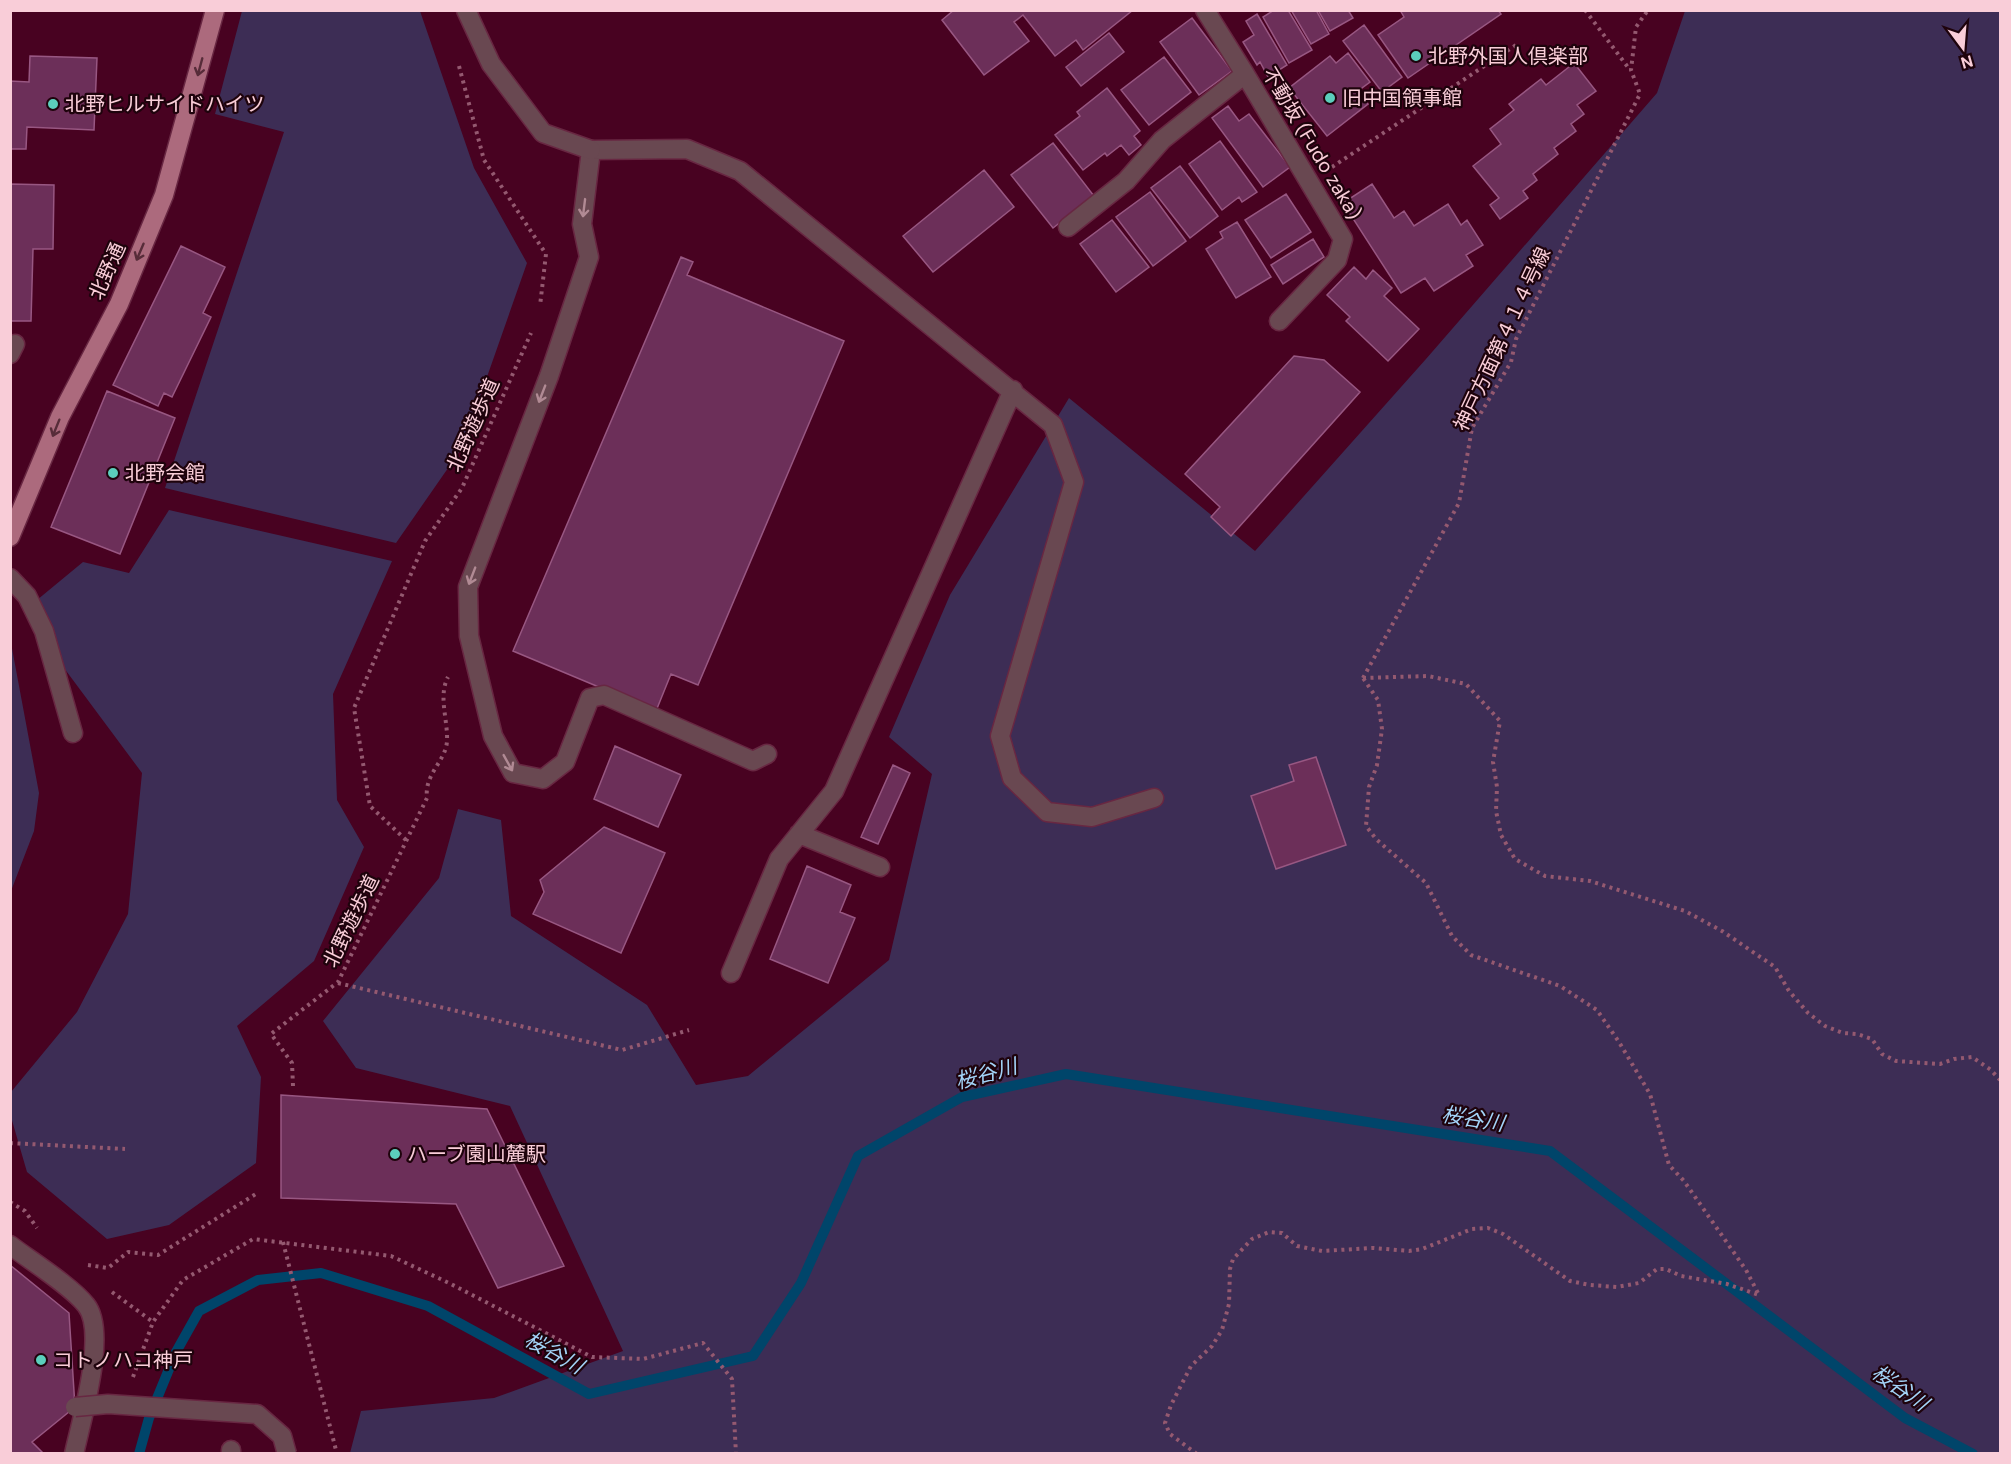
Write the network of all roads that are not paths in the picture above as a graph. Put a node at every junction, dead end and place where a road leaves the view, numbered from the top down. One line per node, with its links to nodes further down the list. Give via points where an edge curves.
1 (215, 10): 9 (main road, 北野通, one-way to 9, via 164,195 119,304 60,417)
2 (466, 10): 5 (street, via 491,64 543,132)
3 (1215, 13): 4 (street, 不動坂 (Fudo zaka))
4 (1245, 74): 6 (street, via 1162,140 1126,181); 7 (street, 不動坂 (Fudo zaka), via 1343,239 1338,260)
5 (591, 150): 8 (street, via 687,149 740,171); 12 (street, one-way to 12, via 582,224 589,256 549,376 468,586 469,636 493,736 513,772 543,779 565,762 590,698 604,695 753,761)
6 (1068, 227)
7 (1279, 321)
8 (1013, 390): 13 (street, via 1053,424 1074,482 1000,736 1012,778 1047,812 1092,817); 14 (street, via 834,791)
9 (10, 537)
10 (10, 578): 11 (street, via 27,596 44,631)
11 (73, 733)
12 (766, 754)
13 (1154, 798)
14 (799, 834): 15 (street); 16 (street, via 779,858)
15 (880, 867)
16 (731, 973)
17 (10, 1245): 19 (street, via 88,1306 95,1330 93,1373)
18 (75, 1407): 20 (street, bridge, via 108,1404 257,1414 282,1437)
19 (74, 1454)
20 (287, 1454)

